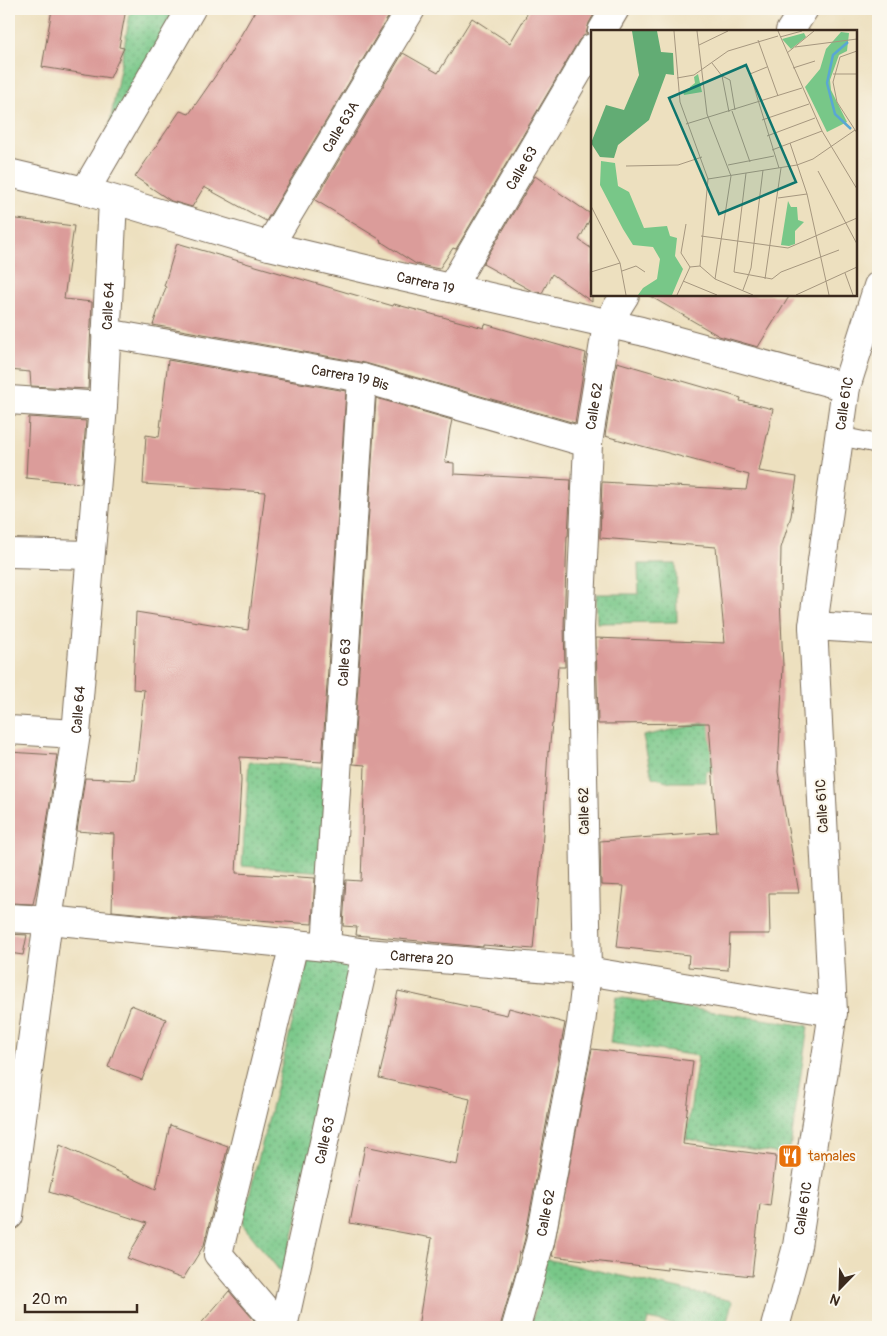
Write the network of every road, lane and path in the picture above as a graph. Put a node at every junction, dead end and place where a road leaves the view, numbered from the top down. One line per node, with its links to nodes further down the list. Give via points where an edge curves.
1 (191, 9): 9 (street)
2 (411, 9): 11 (street, Calle 63A)
3 (615, 9): 5 (street)
4 (804, 9): 6 (street)
5 (603, 30)
6 (791, 30)
7 (591, 50): 13 (street, Calle 63)
8 (9, 173): 9 (street, Carrera 19)
9 (85, 191): 10 (street, Carrera 19)
10 (113, 200): 11 (street, Carrera 19); 16 (street, Calle 64)
11 (269, 246): 13 (street, Carrera 19)
12 (878, 286): 18 (street, Calle 61C)
13 (451, 288): 15 (street, Carrera 19)
14 (625, 296): 15 (street, Calle 62)
15 (607, 324): 18 (street, Carrera 19); 22 (street, Calle 62)
16 (106, 333): 17 (street, Carrera 19 Bis); 20 (street, Calle 64)
17 (362, 378): 22 (street, Carrera 19 Bis); 33 (street, Calle 63)
18 (846, 387): 21 (street, Calle 61C)
19 (9, 400): 20 (street)
20 (103, 406): 25 (street, Calle 64)
21 (839, 436): 23 (lane); 26 (street, Calle 61C)
22 (588, 443): 35 (street, Calle 62, via 580,628)
23 (878, 444)
24 (9, 553): 25 (street)
25 (90, 556): 29 (street, Calle 64)
26 (813, 626): 27 (street); 36 (street, Calle 61C)
27 (878, 630)
28 (9, 730): 29 (street)
29 (76, 734): 31 (street, Calle 64)
30 (9, 918): 31 (street, Carrera 20)
31 (48, 920): 32 (street, Carrera 20); 37 (street, Calle 64)
32 (294, 944): 33 (street, Carrera 20); 38 (street, via 218,1254)
33 (326, 947): 34 (street, Carrera 20)
34 (366, 953): 35 (street, Carrera 20); 38 (street, Calle 63)
35 (587, 971): 36 (street, Carrera 20); 39 (street, Calle 62, via 581,1024 540,1242)
36 (833, 1012): 40 (street, Calle 61C, via 797,1246)
37 (9, 1216)
38 (282, 1327)
39 (516, 1327)
40 (775, 1327)

